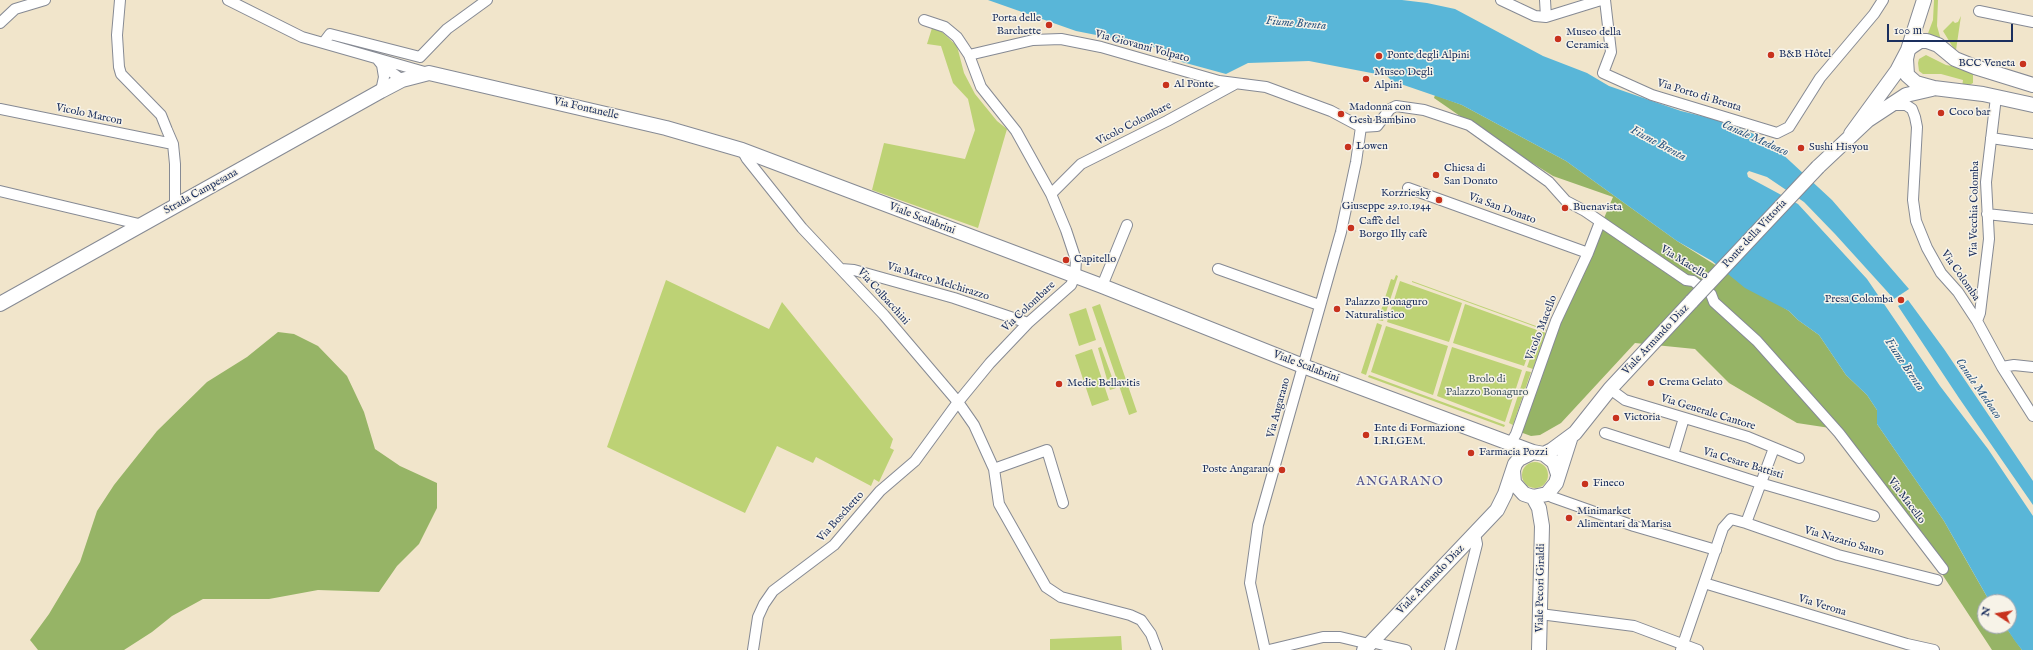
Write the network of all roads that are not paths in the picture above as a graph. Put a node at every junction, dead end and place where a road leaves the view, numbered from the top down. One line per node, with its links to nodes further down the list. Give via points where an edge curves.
1 (45, 0): 16 (street, via 15,9)
2 (120, 0): 38 (street, via 118,66 121,74 161,115)
3 (228, 0): 18 (street, via 302,37)
4 (487, 0): 18 (street, via 447,29 420,57 330,34)
5 (1501, 0): 13 (street, via 1535,16)
6 (1545, 0): 13 (street)
7 (1601, 0): 13 (street)
8 (1605, 0): 9 (street, Via Porto di Brenta, via 1611,52 1603,73 1652,95 1777,133 1789,127 1820,78)
9 (1883, 0)
10 (1924, 0): 19 (street)
11 (1929, 0): 17 (street, via 1928,21)
12 (1979, 11): 15 (street)
13 (1546, 17)
14 (924, 20): 20 (street, via 945,27 957,37)
15 (2033, 22)
16 (0, 23)
17 (1920, 41): 19 (street); 22 (street, via 1938,45 1955,59)
18 (324, 42): 21 (street)
19 (1908, 50): 24 (street, via 1905,65 1907,75); 36 (street, via 1892,80)
20 (969, 55): 25 (street, Via Giovanni Volpato, via 1033,40 1061,40 1101,47); 43 (street, via 981,87 1016,131)
21 (379, 62): 23 (street); 28 (street, via 384,77)
22 (1975, 67): 26 (street); 29 (street, via 1979,80 1977,86)
23 (406, 75): 28 (street, Strada Campesana); 40 (street, Via Fontanelle, via 429,73 666,128)
24 (1916, 83): 27 (street); 34 (street, via 1889,98)
25 (1235, 84): 35 (street, Via Giovanni Volpato, via 1266,87 1288,94 1331,111); 43 (street, Vicolo Colombare, via 1081,164)
26 (2033, 85)
27 (1934, 88): 29 (street); 31 (street, via 1906,95)
28 (381, 91): 44 (street, Strada Campesana)
29 (1968, 92): 30 (street)
30 (1996, 97): 32 (street); 37 (street, Via Vecchia Colomba)
31 (1893, 105): 34 (street); 58 (street, Via Colomba, via 1906,105 1912,109 1916,126 1913,200 1916,221 1941,273 1958,292)
32 (2033, 105)
33 (0, 109): 38 (street, Vicolo Marcon)
34 (1868, 120): 36 (street)
35 (1361, 127): 47 (street, Via Macello, via 1377,126 1390,109 1396,106 1424,110 1469,126 1549,182 1566,202); 57 (street, Via Angarano, via 1341,232)
36 (1851, 134): 55 (street, Ponte della Vittoria, bridge)
37 (1991, 138): 39 (street); 45 (street, Via Vecchia Colomba, via 1986,182)
38 (173, 144): 44 (street)
39 (2033, 144)
40 (742, 150): 51 (street, Via Colbacchini, via 802,228); 53 (street, Viale Scalabrini)
41 (1408, 188): 50 (street, Via San Donato)
42 (0, 191): 48 (street)
43 (1051, 194): 53 (street, via 1076,260)
44 (174, 207): 48 (street, Strada Campesana)
45 (1987, 214): 46 (street); 58 (street, Via Vecchia Colomba, via 1989,239)
46 (2033, 219)
47 (1600, 222): 50 (street, Vicolo Macello); 87 (street, Via Macello, via 1711,294 1714,302 1757,341 1839,433)
48 (143, 225): 56 (street, Strada Campesana)
49 (1127, 225): 54 (street)
50 (1588, 253): 69 (street, Vicolo Macello, via 1556,321 1516,434)
51 (841, 269): 59 (street, Via Marco Melchirazzo, via 854,270 954,298); 64 (street, Via Colbacchini)
52 (1218, 269): 57 (street)
53 (1074, 276): 54 (street, Viale Scalabrini); 59 (street, Via Colombare, via 1071,285)
54 (1102, 286): 60 (street, Viale Scalabrini)
55 (1692, 301): 63 (street, Viale Armando Diaz)
56 (0, 304)
57 (1320, 305): 60 (street, Via Angarano)
58 (1977, 321): 61 (street, Via Colomba)
59 (1028, 324): 64 (street, Via Colombare, via 995,357)
60 (1303, 366): 69 (street, Viale Scalabrini); 96 (street, Via Angarano, via 1258,525 1252,564 1250,583)
61 (2002, 367): 62 (street); 65 (street, Via Colomba)
62 (2033, 367)
63 (1610, 389): 66 (street, Via Generale Cantore, via 1625,400); 68 (street, Viale Armando Diaz)
64 (958, 402): 75 (street, Via Colbacchini, via 974,425); 94 (street, Via Boschetto, via 915,461 880,491 834,545 774,591 758,616)
65 (2033, 416)
66 (1684, 418): 70 (street, Via Generale Cantore, via 1748,437); 72 (street)
67 (1605, 433): 72 (street, Via Cesare Battisti)
68 (1572, 434): 71 (street, Viale Armando Diaz, via 1561,444); 76 (street, Viale Armando Diaz)
69 (1510, 444): 71 (street, Viale Scalabrini); 74 (street)
70 (1774, 448): 73 (street, Via Generale Cantore); 77 (street)
71 (1538, 453): 74 (street, Viale Armando Diaz); 76 (street, via 1554,462)
72 (1673, 455): 77 (street, Via Cesare Battisti)
73 (1799, 458)
74 (1516, 465): 78 (street, via 1514,483); 81 (street, Viale Armando Diaz)
75 (994, 469): 80 (street, via 1047,450); 95 (street, Via Colbacchini, via 999,504 1046,587 1061,597 1141,620 1152,634)
76 (1557, 478): 78 (street, Viale Armando Diaz, via 1547,494); 79 (street, Viale Pecori Giraldi)
77 (1760, 483): 82 (street, Via Cesare Battisti); 83 (street)
78 (1529, 496): 81 (street, Viale Armando Diaz); 84 (street, Viale Pecori Giraldi, via 1539,508)
79 (1552, 497): 84 (street, Viale Pecori Giraldi); 86 (street, via 1634,526)
80 (1063, 503)
81 (1497, 510): 85 (street, Viale Armando Diaz)
82 (1874, 516)
83 (1747, 518): 86 (street, Via Nazario Sauro, via 1731,519 1723,528); 88 (street, Via Nazario Sauro, via 1838,555)
84 (1542, 526): 90 (street, Viale Pecori Giraldi)
85 (1475, 534): 91 (street, Viale Armando Diaz); 99 (street, via 1477,544)
86 (1716, 550): 89 (street)
87 (1943, 569)
88 (1937, 580)
89 (1704, 583): 92 (street); 93 (street, Via Verona)
90 (1540, 614): 92 (street, via 1634,626); 100 (street, Viale Pecori Giraldi)
91 (1368, 645): 97 (street, via 1340,637 1323,637); 98 (street)
92 (1683, 647): 101 (street)
93 (1911, 647): 102 (street, Via Verona)
94 (754, 650)
95 (1157, 650)
96 (1265, 650)
97 (1269, 650)
98 (1406, 650)
99 (1450, 650)
100 (1539, 650)
101 (1698, 650)
102 (1934, 650)

